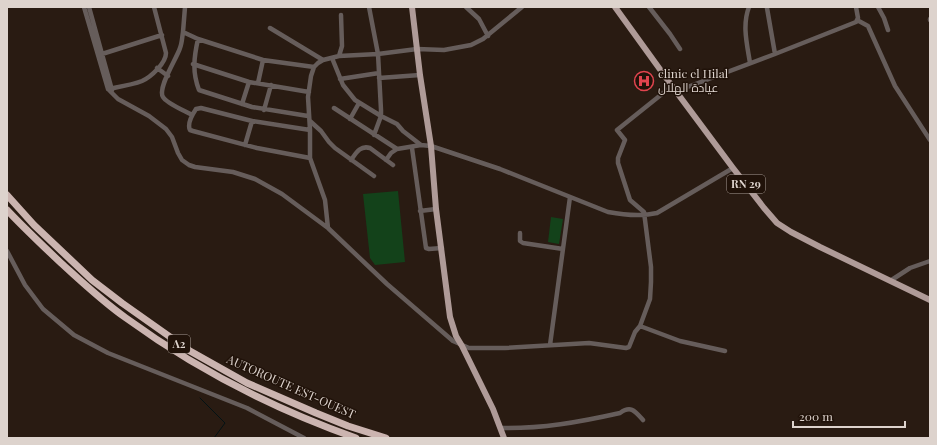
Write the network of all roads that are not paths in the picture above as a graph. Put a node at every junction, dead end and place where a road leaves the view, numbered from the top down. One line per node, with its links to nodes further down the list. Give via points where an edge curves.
1 (84, 7): 44 (street)
2 (89, 7): 25 (street)
3 (154, 7): 20 (street)
4 (185, 7): 19 (street)
5 (369, 7): 26 (street)
6 (412, 7): 24 (main road)
7 (466, 7): 21 (street, via 479,19)
8 (522, 7): 21 (street)
9 (615, 7): 43 (main road, RN 29 / RN 29)
10 (649, 7): 23 (street)
11 (749, 7): 32 (street, via 745,27)
12 (878, 7): 18 (street)
13 (767, 8): 27 (street)
14 (858, 8): 16 (street)
15 (341, 16): 28 (street, via 342,46)
16 (857, 20): 27 (street); 58 (street, via 868,26 895,86)
17 (270, 28): 31 (street)
18 (888, 30)
19 (183, 32): 22 (street); 37 (street, via 180,48)
20 (162, 34): 25 (street); 35 (street, via 166,56)
21 (488, 36): 24 (street, via 472,45 444,50)
22 (198, 39): 30 (street); 33 (street)
23 (680, 49)
24 (417, 50): 26 (street); 36 (main road)
25 (102, 54): 44 (street)
26 (378, 54): 28 (street); 38 (street)
27 (775, 54): 32 (street)
28 (339, 56): 29 (street)
29 (332, 58): 31 (street); 39 (street)
30 (263, 60): 34 (street); 41 (street)
31 (323, 60): 34 (street)
32 (750, 63): 45 (street)
33 (193, 64): 40 (street); 48 (street, via 199,90)
34 (314, 67): 46 (street)
35 (157, 68): 37 (street); 44 (street, via 142,81)
36 (420, 75): 38 (street); 61 (main road)
37 (168, 76): 51 (street, via 163,83 162,97)
38 (379, 76): 39 (street); 52 (street)
39 (340, 79): 47 (street, via 349,94)
40 (249, 82): 41 (street); 48 (street)
41 (258, 84): 42 (street)
42 (271, 86): 46 (street); 50 (street)
43 (672, 86): 45 (main road, RN 29 / RN 29); 75 (street, via 617,130 625,140 618,160 628,197 642,210)
44 (110, 88): 76 (street, via 118,99 149,116 166,129 182,160 189,165 233,172 255,179 282,194)
45 (677, 91): 68 (main road, RN 29 / RN 29)
46 (309, 92): 53 (street)
47 (359, 103): 52 (street); 54 (street)
48 (242, 104): 50 (street)
49 (334, 108): 54 (street)
50 (264, 110): 53 (street)
51 (192, 115): 55 (street, via 201,108); 59 (street, via 190,130)
52 (381, 116): 57 (street); 60 (street, via 397,124)
53 (309, 119): 56 (street); 65 (street, via 321,130 328,142)
54 (350, 119): 57 (street)
55 (252, 121): 56 (street); 59 (street)
56 (310, 130): 64 (street)
57 (374, 135): 63 (street)
58 (930, 140)
59 (245, 145): 64 (street)
60 (421, 145): 61 (street); 62 (street)
61 (431, 146): 71 (street, via 500,169); 72 (main road)
62 (412, 148): 63 (street); 74 (street)
63 (397, 149): 66 (street, via 391,152)
64 (310, 158): 76 (street, via 325,200)
65 (351, 160): 66 (street, via 358,150 365,146); 69 (street)
66 (386, 160): 67 (street)
67 (393, 165)
68 (733, 168): 75 (street, via 657,213); 82 (main road, RN 29 / RN 29, via 778,223 791,232)
69 (374, 176)
70 (7, 195): 92 (highway, AUTOROUTE EST-OUEST / A2, via 34,225 92,280 190,351 247,383 348,426)
71 (570, 197): 75 (street, via 608,212); 79 (street)
72 (436, 209): 74 (street); 78 (main road)
73 (7, 210): 91 (highway, AUTOROUTE EST-OUEST / A2, via 83,283 150,335 239,388 304,419)
74 (420, 211): 78 (street, via 426,248)
75 (644, 216): 84 (street, via 651,282 650,299)
76 (328, 228): 86 (street, via 413,307)
77 (520, 233): 79 (street, via 520,241 523,244)
78 (442, 248): 86 (main road, via 450,317)
79 (563, 249): 85 (street)
80 (7, 251): 90 (street, via 43,309 74,335 108,353 247,408)
81 (930, 261): 82 (street, via 910,268)
82 (890, 281): 83 (main road, RN 29 / RN 29)
83 (930, 300)
84 (640, 326): 85 (street, via 626,348 589,343); 87 (street, via 680,341)
85 (550, 345): 86 (street, via 505,348)
86 (462, 346): 89 (main road)
87 (725, 351)
88 (643, 420): 89 (street, via 636,412 626,409 620,413 578,422)
89 (500, 428): 93 (main road)
90 (304, 438)
91 (356, 438)
92 (386, 438)
93 (504, 438)

